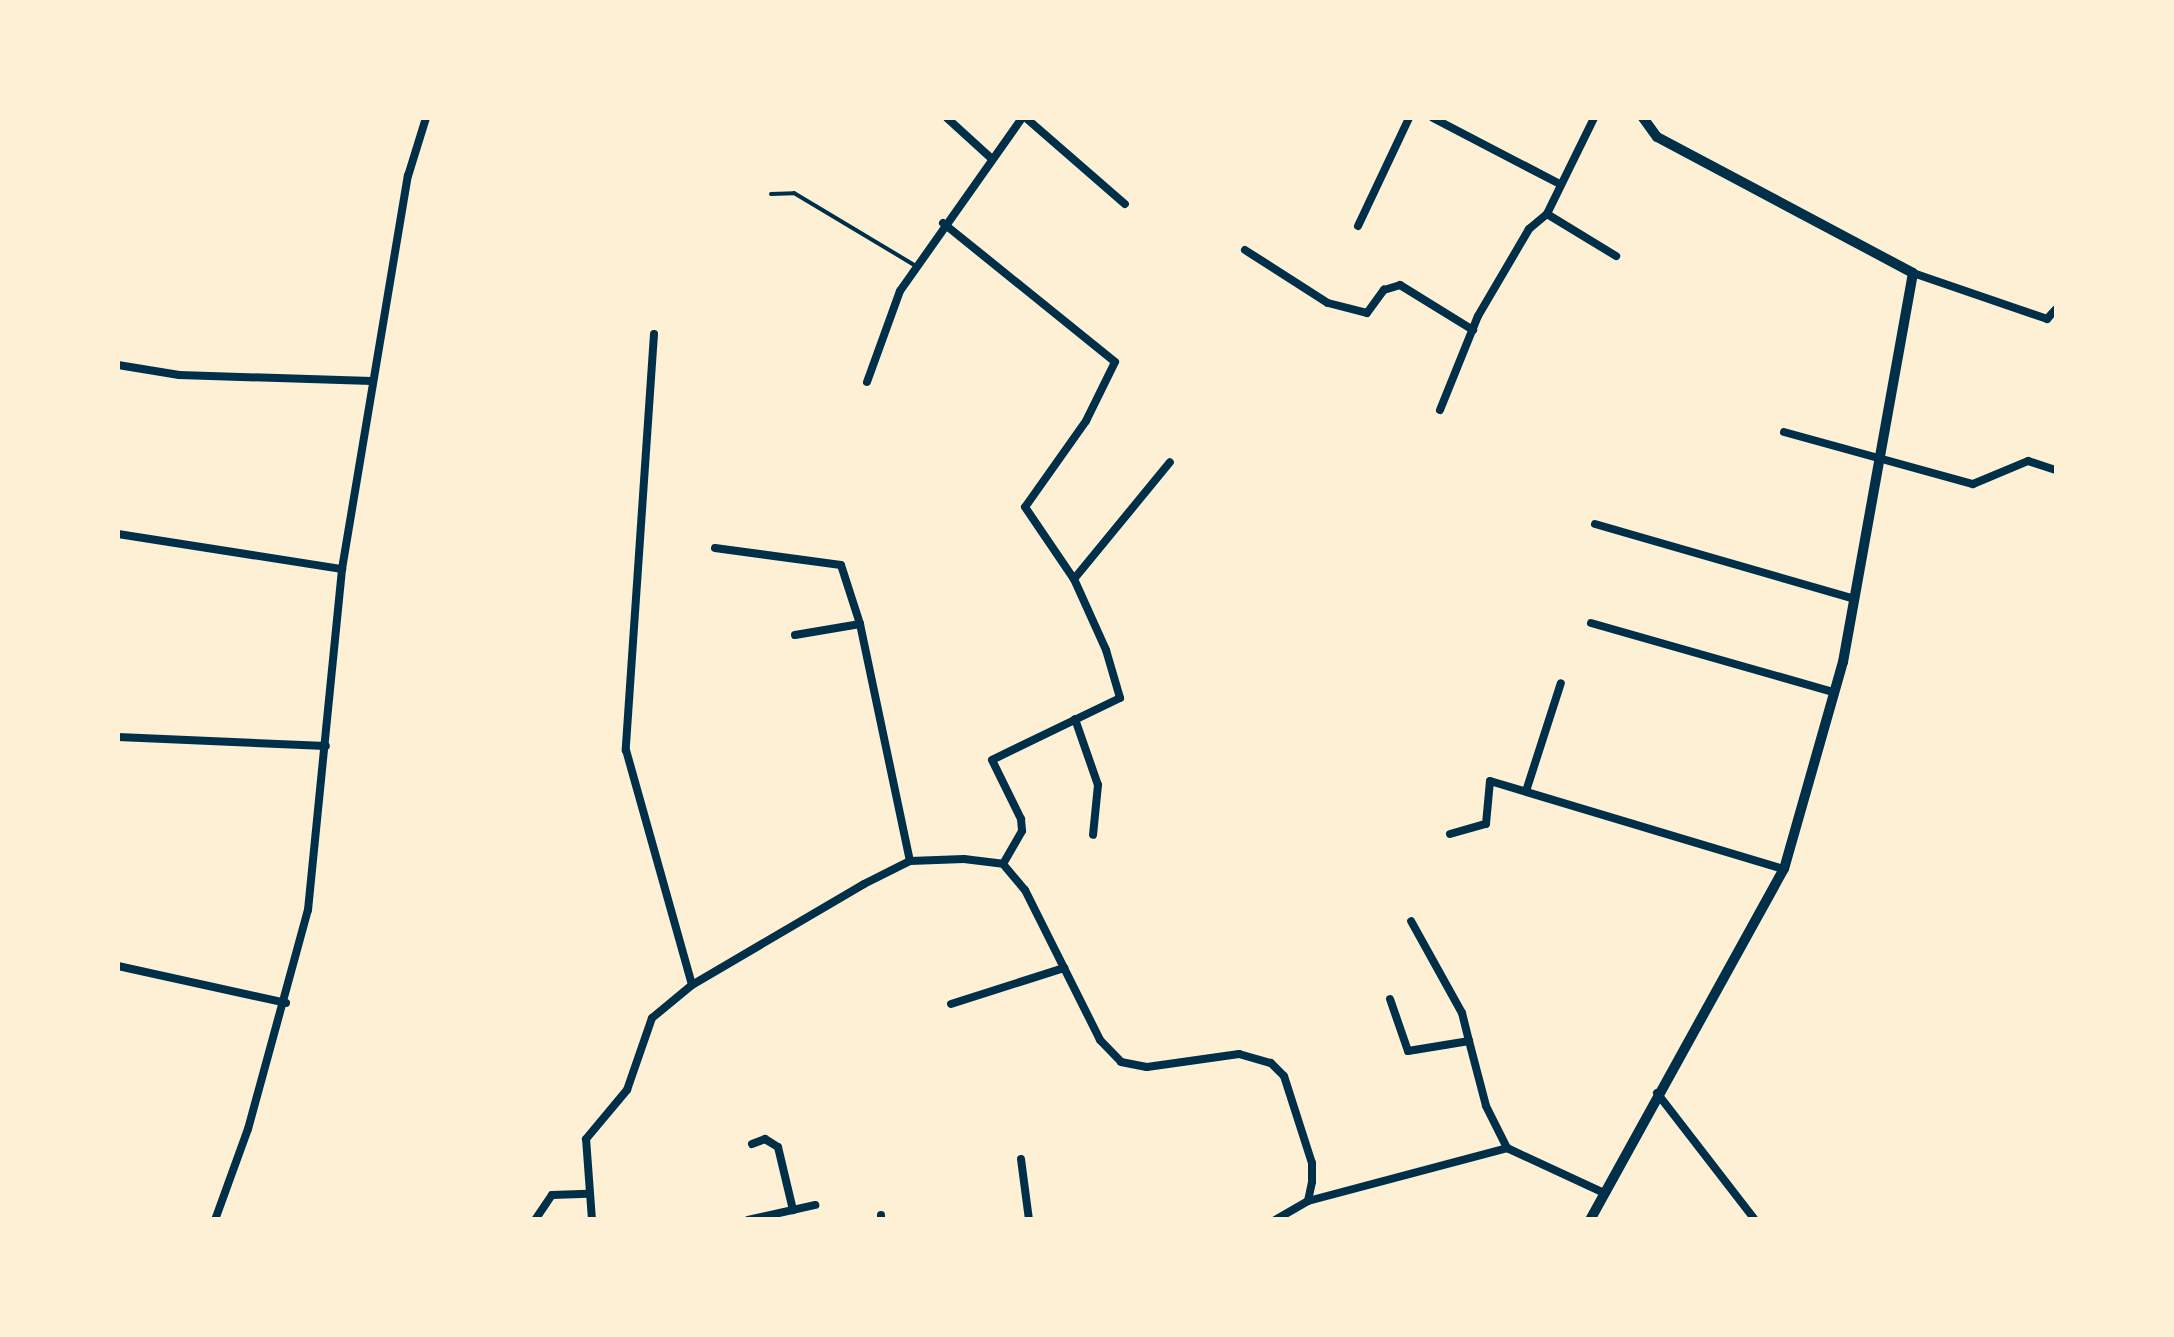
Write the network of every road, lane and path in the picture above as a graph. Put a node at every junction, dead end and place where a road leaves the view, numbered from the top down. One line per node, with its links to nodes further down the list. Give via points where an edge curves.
1 (426, 118): 23 (street, via 408,176)
2 (947, 118): 8 (street)
3 (1024, 118): 8 (street); 11 (street)
4 (1408, 118): 14 (street)
5 (1433, 118): 9 (street)
6 (1594, 118): 9 (street)
7 (1643, 118): 18 (street, via 1657,136)
8 (992, 158): 13 (street)
9 (1560, 184): 12 (street)
10 (770, 194): 17 (lane, via 794,194)
11 (1125, 204)
12 (1547, 214): 16 (street); 20 (street, via 1529,229)
13 (943, 223): 17 (street); 34 (street, via 1115,362 1086,421 1025,507)
14 (1358, 226)
15 (1245, 250): 20 (street, via 1328,303 1367,312 1384,290 1400,285)
16 (1616, 256)
17 (916, 266): 24 (street, via 900,290)
18 (1913, 273): 19 (street, via 2047,319); 27 (street)
19 (2056, 309)
20 (1473, 330): 25 (street)
21 (654, 334): 53 (street, via 626,750)
22 (118, 366): 23 (street, via 179,376)
23 (372, 381): 33 (street)
24 (868, 382)
25 (1440, 410)
26 (1784, 432): 27 (street)
27 (1882, 454): 29 (street, via 1973,484 2028,460); 35 (street)
28 (1170, 462): 34 (street)
29 (2056, 470)
30 (1595, 524): 35 (street)
31 (118, 534): 33 (street)
32 (715, 548): 37 (street, via 841,565)
33 (342, 568): 43 (street)
34 (1074, 579): 41 (street, via 1120,698)
35 (1854, 599): 40 (street)
36 (1591, 622): 40 (street)
37 (860, 624): 38 (street); 47 (street)
38 (795, 636)
39 (1561, 682): 44 (street)
40 (1834, 692): 49 (street)
41 (1075, 720): 46 (street, via 1098,784); 48 (street, via 992,760 1021,819 1022,831)
42 (118, 738): 43 (street)
43 (326, 746): 55 (street, via 308,910)
44 (1527, 788): 45 (street, via 1490,781 1486,824); 49 (street)
45 (1450, 834)
46 (1093, 835)
47 (910, 861): 48 (street); 53 (street)
48 (1003, 864): 52 (street, via 1025,890)
49 (1784, 869): 58 (street)
50 (1411, 921): 57 (street, via 1462,1014)
51 (118, 966): 55 (street)
52 (1064, 968): 56 (street); 64 (street, via 1100,1040 1121,1062 1147,1067 1238,1054 1271,1063 1284,1076 1312,1163)
53 (692, 985): 63 (street, via 652,1018 627,1090 586,1139)
54 (1390, 999): 57 (street, via 1408,1051)
55 (286, 1003): 68 (street)
56 (952, 1004)
57 (1469, 1041): 60 (street, via 1486,1106)
58 (1657, 1093): 62 (street); 75 (street)
59 (752, 1144): 66 (street, via 765,1139 778,1147)
60 (1507, 1148): 62 (street); 64 (street)
61 (1022, 1159): 72 (street)
62 (1602, 1192): 74 (street)
63 (588, 1194): 69 (street, via 552,1195); 70 (street)
64 (1308, 1201): 73 (street)
65 (815, 1205): 66 (street)
66 (793, 1210): 67 (street)
67 (781, 1216): 71 (street)
68 (214, 1220)
69 (535, 1220)
70 (592, 1220)
71 (748, 1220)
72 (1028, 1220)
73 (1276, 1220)
74 (1590, 1220)
75 (1755, 1220)

